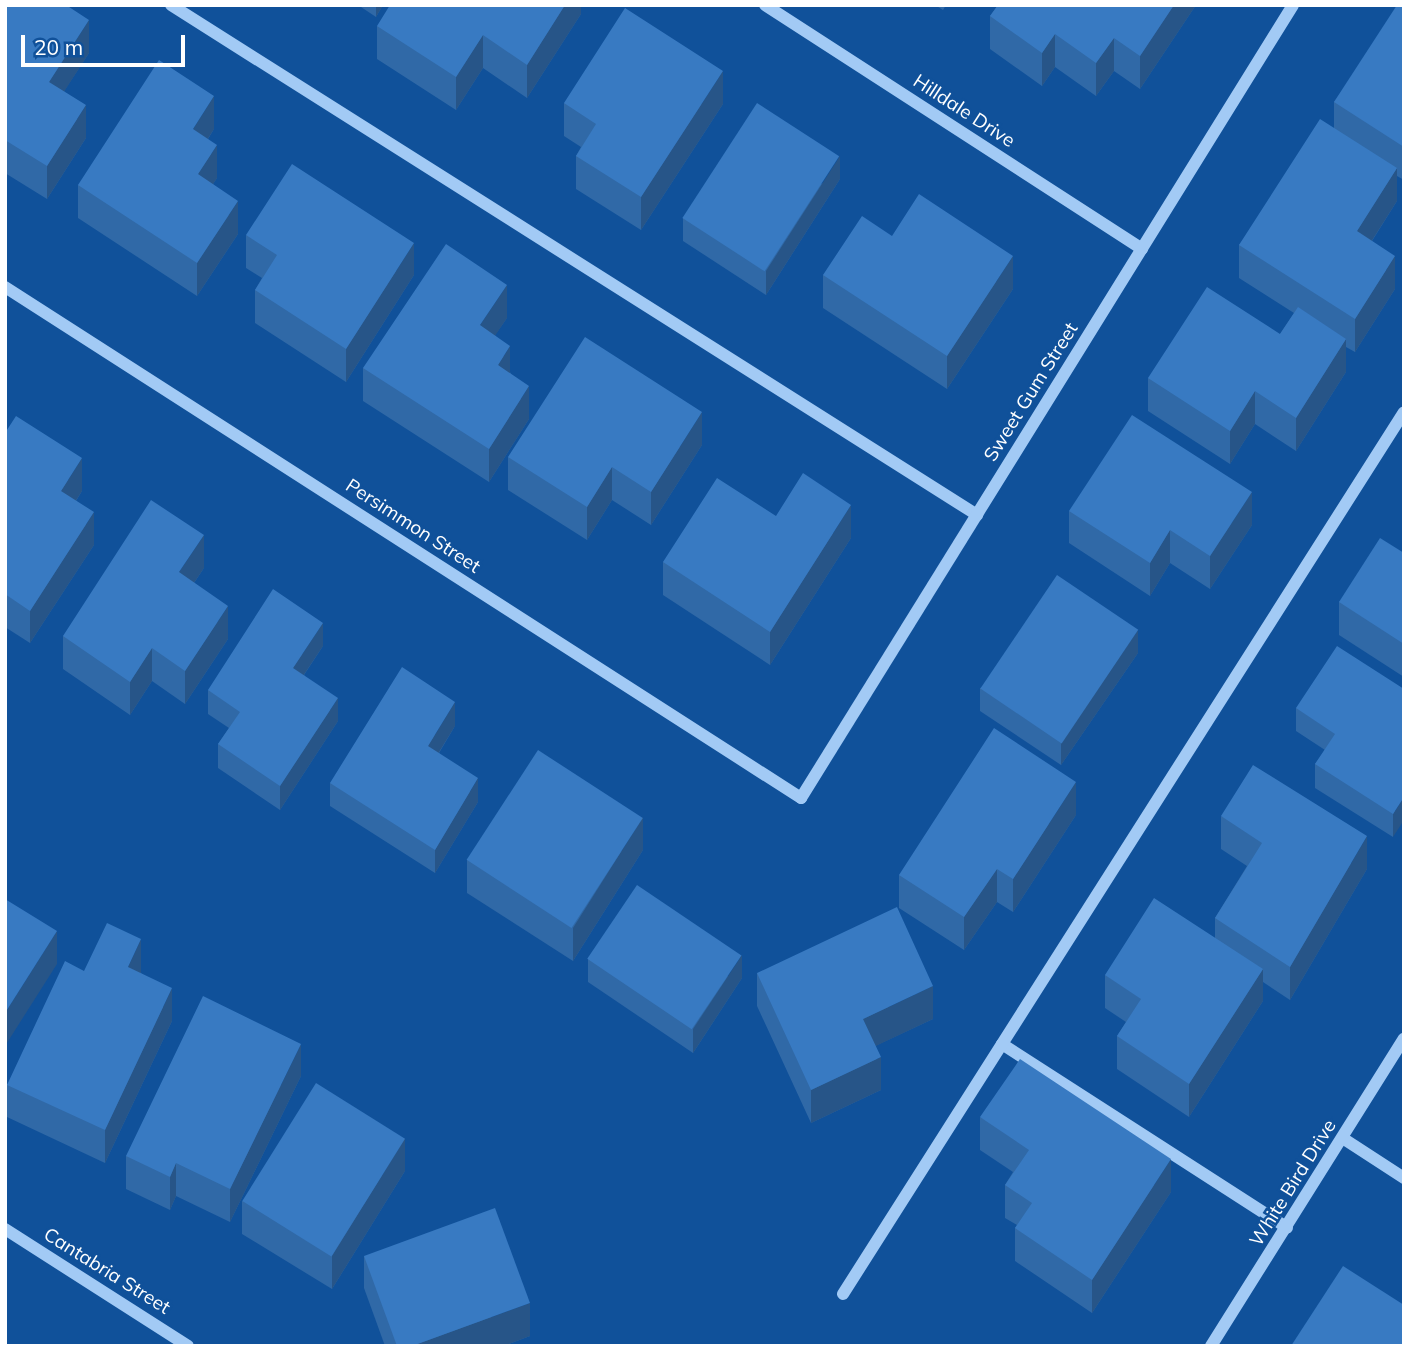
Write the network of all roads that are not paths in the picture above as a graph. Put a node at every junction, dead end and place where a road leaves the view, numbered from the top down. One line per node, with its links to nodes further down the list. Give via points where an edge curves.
1 (171, 5): 7 (street)
2 (765, 5): 4 (street, Hilldale Drive)
3 (1293, 5): 4 (street, Sweet Gum Street)
4 (1142, 249): 7 (street, Sweet Gum Street)
5 (5, 287): 8 (street, Persimmon Street)
6 (1404, 412): 10 (street)
7 (976, 515): 8 (street, Sweet Gum Street)
8 (801, 798)
9 (1404, 1038): 11 (street, White Bird Drive)
10 (1002, 1044): 13 (street); 15 (street)
11 (1344, 1139): 12 (street); 13 (street, White Bird Drive)
12 (1404, 1178)
13 (1287, 1228): 17 (street, White Bird Drive)
14 (5, 1229): 16 (street, Cantabria Street)
15 (843, 1294)
16 (188, 1346)
17 (1211, 1346)

